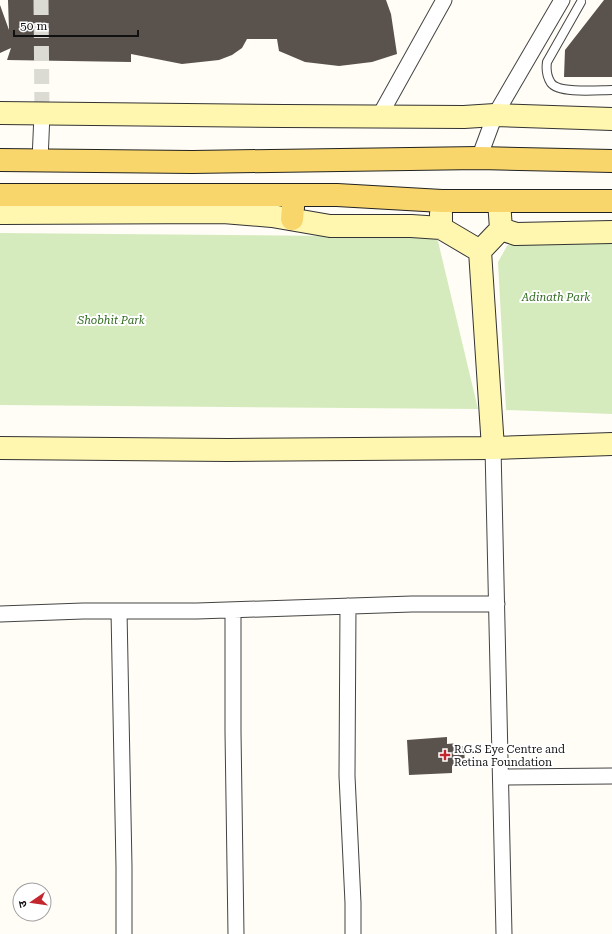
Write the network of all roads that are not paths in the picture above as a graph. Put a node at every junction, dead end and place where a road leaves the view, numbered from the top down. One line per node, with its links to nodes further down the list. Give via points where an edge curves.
1 (444, 0): 8 (street)
2 (562, 0): 7 (street)
3 (581, 2): 4 (lane, via 547,62 548,78 557,88 567,90)
4 (612, 90)
5 (0, 113): 6 (street)
6 (42, 114): 8 (street); 12 (street)
7 (495, 115): 8 (street); 9 (street); 10 (street)
8 (380, 116)
9 (612, 119)
10 (479, 158): 12 (main road, via 192,162); 13 (main road)
11 (0, 160): 12 (main road)
12 (40, 160)
13 (612, 161)
14 (0, 195): 15 (main road)
15 (294, 196): 18 (main road); 20 (main road)
16 (500, 201): 17 (main road); 18 (main road); 22 (street)
17 (612, 201)
18 (442, 202): 21 (street)
19 (0, 213): 20 (street, via 223,212)
20 (292, 219): 21 (street, via 330,226)
21 (441, 228): 24 (street)
22 (501, 229): 23 (street, via 516,234); 24 (street)
23 (612, 232)
24 (480, 251): 27 (street)
25 (612, 444): 27 (street)
26 (0, 448): 27 (street)
27 (493, 448): 28 (street)
28 (496, 604): 29 (street); 34 (street)
29 (348, 606): 30 (street); 37 (street, via 347,776 354,903)
30 (233, 610): 31 (street); 36 (street)
31 (119, 611): 32 (street); 35 (street)
32 (0, 614)
33 (612, 776): 34 (street)
34 (501, 777): 38 (street)
35 (124, 934)
36 (236, 934)
37 (353, 934)
38 (504, 934)

